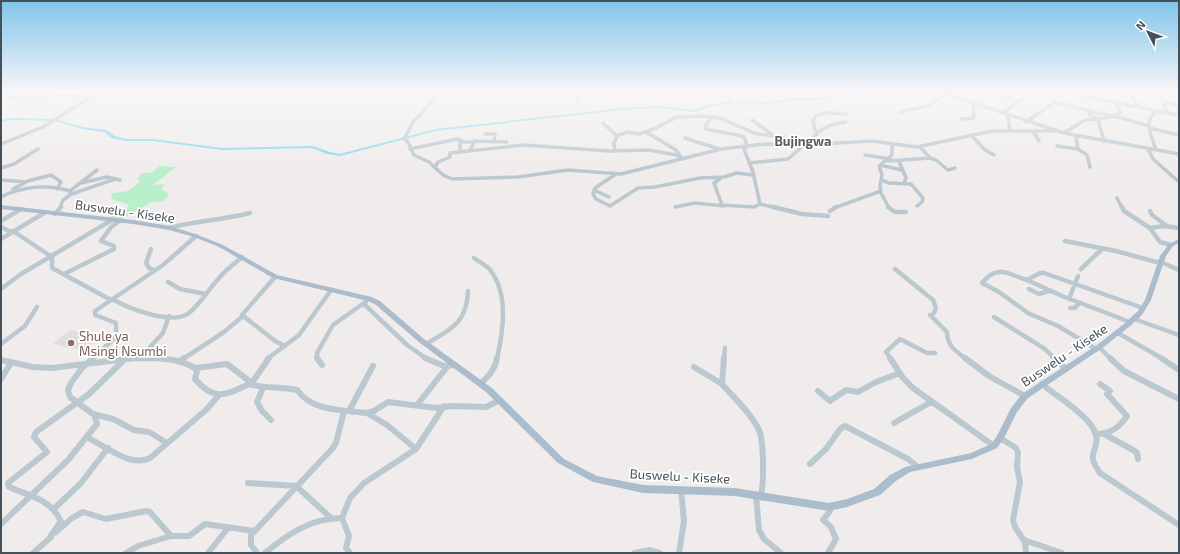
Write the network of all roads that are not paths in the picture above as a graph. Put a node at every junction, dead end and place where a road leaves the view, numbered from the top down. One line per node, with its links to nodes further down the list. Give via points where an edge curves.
1 (58, 118): 40 (street)
2 (417, 118): 48 (street, via 406,132 404,139)
3 (675, 118): 24 (street)
4 (710, 118): 45 (street, via 705,126 706,129 742,136 745,138)
5 (714, 118): 32 (street)
6 (814, 118): 25 (street, via 812,125)
7 (974, 118): 14 (street)
8 (1008, 118): 21 (street)
9 (1015, 118): 18 (street)
10 (1032, 118): 18 (street)
11 (1108, 118): 15 (street)
12 (1117, 118): 20 (street)
13 (1150, 118): 20 (street)
14 (961, 119)
15 (1100, 119): 27 (street, via 1085,120); 37 (street)
16 (752, 120): 32 (street)
17 (846, 122): 25 (street)
18 (1026, 122): 23 (street)
19 (604, 123): 30 (street)
20 (1149, 127): 29 (street); 52 (street)
21 (1010, 131): 22 (street); 28 (street)
22 (1033, 131): 23 (street); 36 (street)
23 (1054, 131): 27 (street)
24 (646, 132): 30 (street, via 637,135 627,132); 59 (street, via 676,150)
25 (816, 132): 43 (street)
26 (485, 134): 35 (street, via 495,134)
27 (1064, 134): 31 (street)
28 (971, 135): 46 (street); 58 (street, via 985,150)
29 (1179, 135)
30 (617, 136): 54 (street, via 614,143)
31 (1076, 136): 37 (street); 50 (street)
32 (775, 137): 42 (street)
33 (685, 138): 49 (street)
34 (460, 140): 38 (street); 48 (street); 55 (street)
35 (494, 141): 38 (street); 39 (street)
36 (1039, 141)
37 (1104, 141): 51 (street)
38 (473, 142): 53 (street)
39 (507, 142)
40 (1, 144)
41 (892, 144): 43 (street, via 864,141); 46 (street); 61 (street, via 894,154)
42 (803, 145): 43 (street); 45 (street, via 772,144); 63 (street, via 788,159)
43 (810, 145)
44 (1057, 146): 50 (street)
45 (745, 147): 49 (street); 63 (street)
46 (920, 147): 60 (street)
47 (38, 149): 67 (street, via 14,164)
48 (410, 149): 65 (street, via 414,155)
49 (721, 149): 59 (street)
50 (1078, 149): 66 (street, via 1086,155)
51 (1148, 149): 52 (street); 79 (street, via 1153,159)
52 (1156, 150): 56 (street)
53 (470, 151): 54 (street, via 516,145); 55 (street)
54 (615, 151): 59 (street, via 648,150)
55 (460, 152): 65 (street, via 449,153 450,157 438,162)
56 (1179, 154)
57 (865, 155): 61 (street)
58 (994, 155)
59 (682, 157): 71 (street)
60 (930, 158): 62 (street); 68 (street, via 948,170)
61 (889, 160): 62 (street); 64 (street)
62 (899, 161): 70 (street)
63 (749, 163): 72 (street)
64 (879, 165): 70 (street); 77 (street)
65 (434, 167): 71 (street, via 448,178 459,180 529,176 568,170)
66 (1090, 167)
67 (1, 168)
68 (955, 168)
69 (96, 170): 80 (street)
70 (902, 170): 81 (street, via 906,178)
71 (616, 174): 83 (street)
72 (753, 175): 73 (street, via 737,173); 90 (street)
73 (724, 177): 83 (street, via 700,178 638,188 612,206 594,198); 91 (street, via 714,183 720,202)
74 (114, 179): 76 (street); 80 (street, via 107,177); 86 (street)
75 (1, 180): 78 (street)
76 (120, 180)
77 (881, 180): 81 (street); 84 (street)
78 (26, 182): 82 (street, via 52,175 61,182); 85 (street)
79 (1179, 182)
80 (81, 183): 86 (street)
81 (904, 183): 92 (street, via 913,186 923,198)
82 (57, 189): 85 (street, via 27,188); 86 (street)
83 (594, 190): 88 (street)
84 (881, 191): 96 (street, via 873,196 846,201); 98 (street, via 892,212)
85 (9, 193): 87 (street)
86 (70, 193): 101 (street, via 62,200 62,206)
87 (1, 197)
88 (609, 198)
89 (1117, 198): 109 (street, via 1124,211)
90 (760, 204): 91 (street, via 754,207); 102 (street, via 802,214)
91 (724, 206): 94 (street, via 698,203)
92 (917, 206)
93 (1, 207): 95 (main road, Buswelu - Kiseke)
94 (675, 207)
95 (21, 209): 99 (main road, Buswelu - Kiseke); 105 (street)
96 (830, 211)
97 (1150, 211): 106 (street)
98 (906, 212)
99 (44, 213): 101 (main road, Buswelu - Kiseke); 111 (street)
100 (250, 213): 108 (street)
101 (55, 214): 103 (main road, Buswelu - Kiseke)
102 (828, 216)
103 (112, 220): 104 (main road, Buswelu - Kiseke); 118 (street)
104 (121, 220): 108 (main road, Buswelu - Kiseke); 126 (street, via 111,227 101,241 114,246 114,249)
105 (1, 221)
106 (1167, 226): 109 (street); 110 (street)
107 (1, 227): 111 (street)
108 (168, 228): 112 (main road, Buswelu - Kiseke)
109 (1150, 228): 115 (street, via 1158,240)
110 (1179, 228)
111 (12, 232): 113 (street); 118 (street)
112 (196, 236): 119 (main road, Buswelu - Kiseke); 123 (street, via 176,255)
113 (1, 239)
114 (1065, 241): 117 (street)
115 (1176, 243): 121 (main road, Buswelu - Kiseke)
116 (151, 249): 123 (street, via 146,263)
117 (1102, 249): 121 (street); 124 (street)
118 (52, 257): 126 (street, via 52,268); 132 (street, via 21,274)
119 (242, 257): 127 (main road, Buswelu - Kiseke); 137 (street)
120 (474, 258): 173 (street, via 491,270 499,288 503,309 503,329 495,367)
121 (1161, 263): 125 (street); 144 (main road, Buswelu - Kiseke)
122 (895, 269): 181 (street, via 933,300 936,308 932,314 947,332 946,340 950,346 989,376)
123 (154, 270): 138 (street)
124 (1081, 270)
125 (1179, 270)
126 (64, 274): 138 (street)
127 (275, 276): 134 (main road, Buswelu - Kiseke); 146 (street, via 248,306)
128 (1078, 276): 131 (street)
129 (1027, 280): 131 (street, via 1042,272); 136 (street); 155 (street, via 1004,271 991,275 982,283 1028,313)
130 (168, 282): 137 (street, via 180,289)
131 (1076, 284): 139 (street); 144 (street)
132 (1, 289)
133 (1029, 289): 136 (street, via 1039,294)
134 (331, 290): 140 (main road, Buswelu - Kiseke); 153 (street, via 299,335)
135 (468, 291): 152 (street, via 467,312 464,318 452,329)
136 (1050, 291): 139 (street)
137 (206, 294): 145 (street, via 188,314)
138 (112, 299): 145 (street, via 127,308); 164 (street, via 94,314 116,322 116,337)
139 (1069, 299): 141 (street)
140 (366, 301): 152 (main road, Buswelu - Kiseke, via 378,303); 162 (street, via 333,325 317,353 316,357); 166 (street, via 403,343 430,360)
141 (1079, 303): 143 (street, via 1075,308); 148 (street)
142 (37, 307): 151 (street, via 25,326)
143 (1070, 308)
144 (1143, 308): 148 (main road, Buswelu - Kiseke)
145 (169, 316): 157 (street, via 163,333)
146 (243, 316): 153 (street); 160 (street, via 224,332)
147 (994, 317): 169 (street, via 1045,349)
148 (1132, 320): 149 (main road, Buswelu - Kiseke); 150 (street)
149 (1118, 333): 155 (main road, Buswelu - Kiseke); 170 (street)
150 (1179, 335)
151 (1, 344)
152 (426, 344): 163 (main road, Buswelu - Kiseke)
153 (285, 346): 174 (street, via 267,359)
154 (725, 348): 175 (street)
155 (1097, 348): 169 (main road, Buswelu - Kiseke); 182 (street, via 1124,371)
156 (935, 354): 171 (street, via 927,353 900,339 886,352)
157 (141, 357): 158 (street); 160 (street)
158 (125, 359): 164 (street); 185 (street)
159 (1, 360): 161 (street)
160 (179, 361): 167 (street)
161 (11, 363): 164 (street, via 41,368); 172 (street)
162 (322, 365)
163 (455, 365): 166 (street); 173 (main road, Buswelu - Kiseke)
164 (85, 366): 185 (street, via 68,390 70,397)
165 (373, 366): 188 (street)
166 (447, 366): 186 (street)
167 (196, 368): 174 (street, via 227,364); 180 (street, via 198,371 195,379 199,385)
168 (694, 368): 175 (street)
169 (1066, 369): 176 (main road, Buswelu - Kiseke)
170 (1179, 370)
171 (900, 373): 179 (street, via 858,392 846,390 830,401); 184 (street, via 913,388)
172 (1, 379)
173 (480, 383): 183 (main road, Buswelu - Kiseke)
174 (252, 384): 178 (street); 180 (street, via 226,395)
175 (722, 384): 207 (street, via 759,431 764,484)
176 (1042, 384): 181 (main road, Buswelu - Kiseke); 193 (street, via 1084,418)
177 (1100, 384): 194 (street, via 1110,390 1107,394 1127,416 1111,432)
178 (263, 388): 188 (street, via 294,388 315,406); 191 (street, via 257,400 263,413)
179 (818, 391)
180 (219, 395): 197 (street, via 206,410)
181 (1025, 396): 196 (main road, Buswelu - Kiseke, via 1014,410)
182 (1179, 399)
183 (500, 400): 187 (street, via 486,406); 206 (main road, Buswelu - Kiseke, via 561,461 596,479 643,489)
184 (931, 402): 192 (street); 198 (street)
185 (79, 403): 190 (street); 208 (street, via 36,432 34,437 47,451 46,454 8,483 9,487)
186 (417, 405): 187 (street, via 436,408); 189 (street, via 388,402)
187 (444, 406): 200 (street)
188 (346, 411): 189 (street); 205 (street, via 336,443)
189 (367, 413): 200 (street, via 387,425)
190 (94, 414): 195 (street, via 97,424); 197 (street, via 113,419 134,430 149,432)
191 (271, 420)
192 (894, 423)
193 (1096, 434): 194 (street); 214 (street, via 1091,457 1092,463 1100,473)
194 (1104, 434): 201 (street, via 1137,452)
195 (88, 438): 199 (street); 208 (street)
196 (1000, 438): 198 (main road, Buswelu - Kiseke); 219 (street, via 1017,450 1016,467 1020,482 1013,520)
197 (167, 443): 199 (street, via 144,461 122,457)
198 (994, 446): 203 (main road, Buswelu - Kiseke, via 972,456)
199 (108, 448): 210 (street, via 81,483)
200 (416, 449): 212 (street, via 364,483 350,498)
201 (1138, 459)
202 (810, 464): 203 (street, via 845,426 908,459)
203 (918, 467): 209 (main road, Buswelu - Kiseke, via 901,472 878,492 867,497)
204 (248, 483): 205 (street)
205 (296, 486): 211 (street); 216 (street, via 285,501)
206 (681, 490): 207 (main road, Buswelu - Kiseke); 228 (street, via 684,521)
207 (759, 495): 209 (main road, Buswelu - Kiseke); 229 (street, via 759,530 764,539)
208 (30, 496): 210 (street, via 39,498); 213 (street)
209 (829, 506): 230 (street, via 830,511 823,520 831,526 836,539)
210 (55, 508): 218 (street, via 61,521)
211 (330, 517): 212 (street); 225 (street, via 297,528)
212 (342, 518): 220 (street, via 349,536)
213 (1, 524)
214 (1179, 525)
215 (228, 528): 216 (street); 217 (street, via 209,523 189,536); 223 (street)
216 (254, 531): 224 (street, via 250,540)
217 (171, 536): 218 (street, via 150,512 106,520 86,512 72,518); 222 (street, via 138,546)
218 (50, 538): 221 (street)
219 (1024, 540): 231 (street); 232 (street)
220 (346, 551)
221 (33, 553)
222 (126, 553)
223 (208, 553)
224 (257, 553)
225 (264, 553)
226 (634, 553): 227 (street, via 650,550)
227 (660, 553)
228 (679, 553)
229 (781, 553)
230 (828, 553)
231 (1026, 553)
232 (1062, 553)

